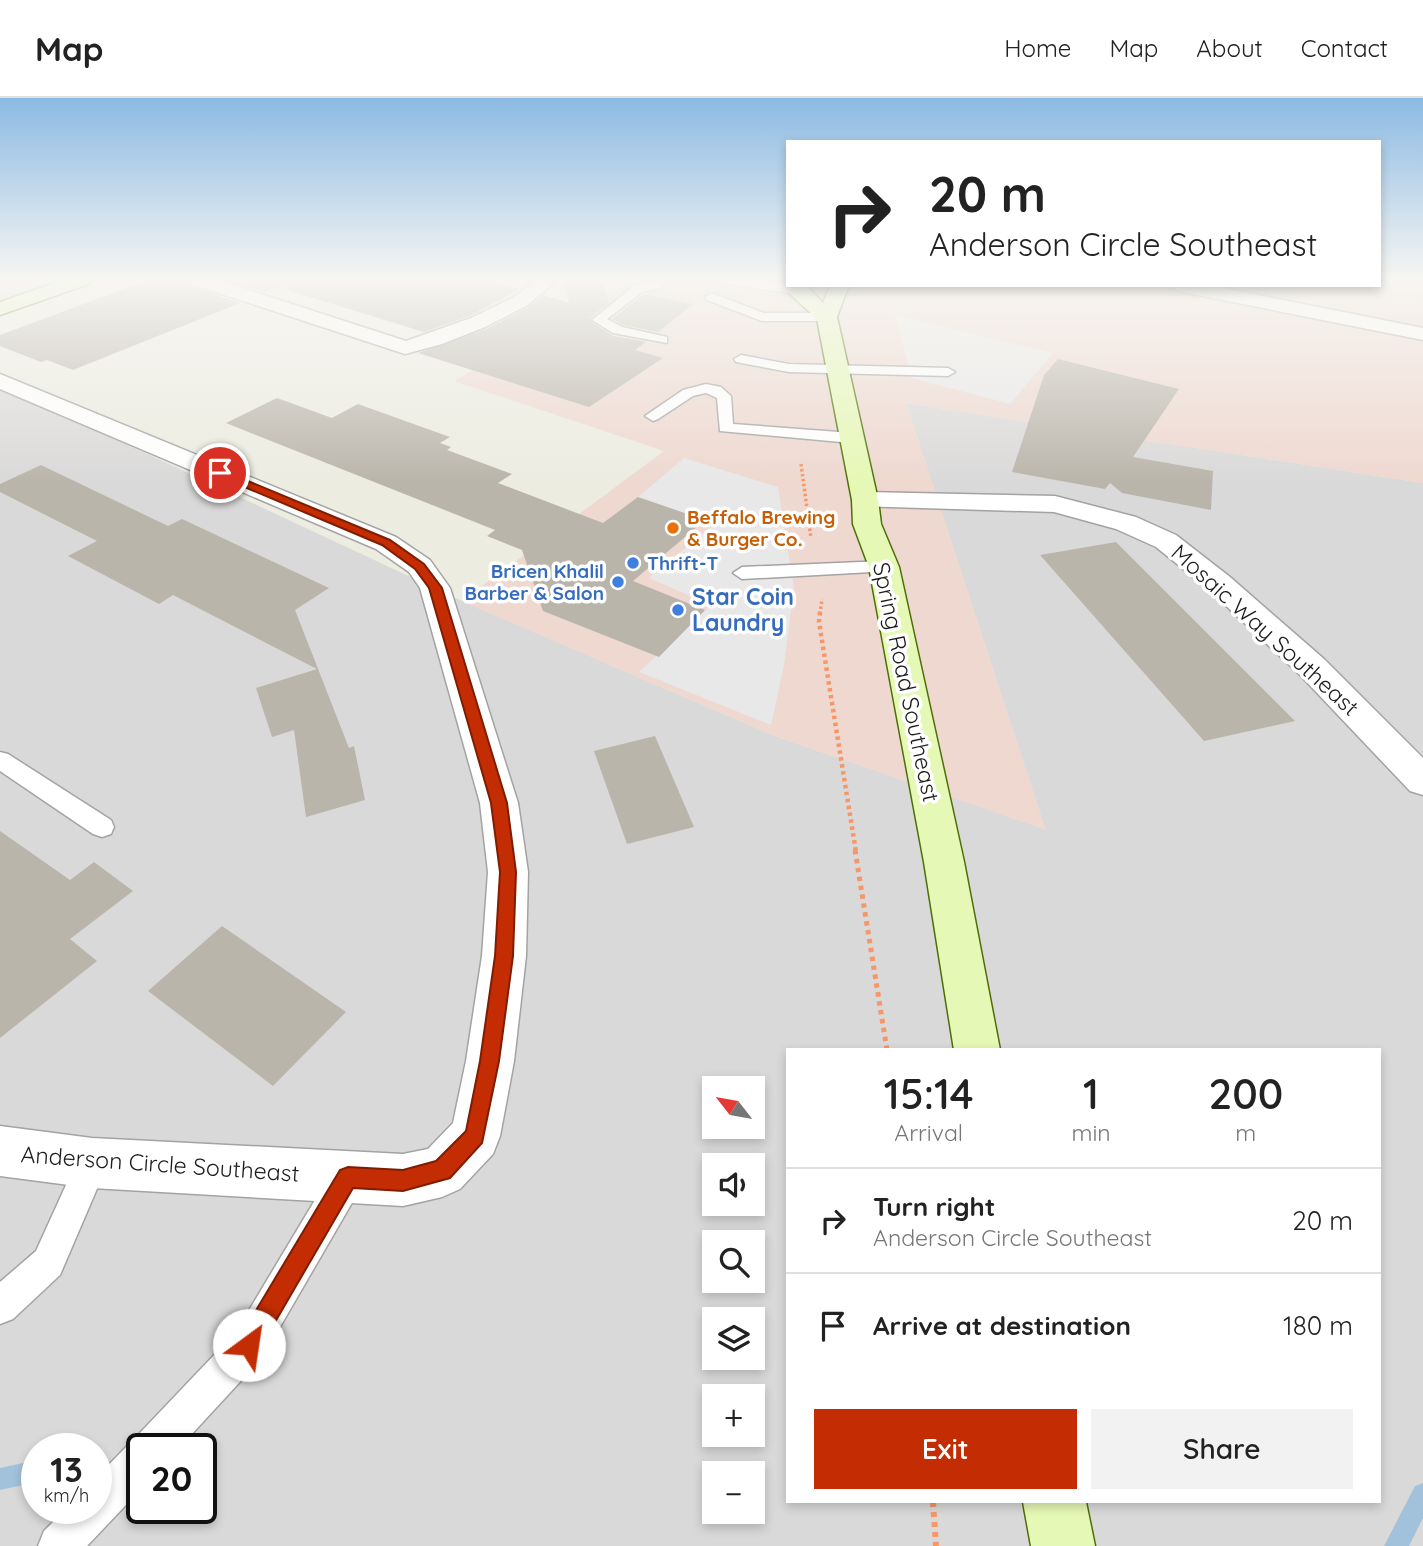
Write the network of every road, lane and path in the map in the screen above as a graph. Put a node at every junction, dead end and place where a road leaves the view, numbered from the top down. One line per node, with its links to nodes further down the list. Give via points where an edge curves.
1 (834, 348): 3 (main road, Spring Road Southeast)
2 (741, 359): 3 (lane, via 789,368)
3 (839, 369): 4 (lane); 8 (main road, Spring Road Southeast)
4 (948, 372)
5 (0, 381): 20 (street, Anderson Circle Southeast, via 386,543 420,566 435,588 499,803 508,872 504,956 490,1061 475,1136 442,1171 403,1180)
6 (653, 416): 7 (lane, via 703,387 724,396 725,428)
7 (798, 434): 8 (lane); 11 (path)
8 (852, 438): 9 (main road, Spring Road Southeast)
9 (866, 512): 10 (main road, Spring Road Southeast); 14 (street, Mosaic Way Southeast, via 1060,522 1084,514 1126,523 1166,541 1312,667)
10 (884, 568): 11 (lane); 17 (main road, Spring Road Southeast)
11 (816, 570): 12 (lane); 16 (path, via 822,599 819,622)
12 (742, 573)
13 (0, 760): 15 (lane)
14 (1423, 781)
15 (102, 827)
16 (887, 1048)
17 (977, 1048)
18 (0, 1151): 19 (street, Anderson Circle Southeast)
19 (92, 1163): 20 (street, Anderson Circle Southeast); 21 (lane, via 48,1262)
20 (348, 1177): 22 (lane, via 249,1345)
21 (0, 1306)
22 (167, 1433)
23 (126, 1477): 24 (lane)
24 (112, 1491)
25 (933, 1503): 29 (path)
26 (1055, 1503): 30 (main road)
27 (80, 1524): 28 (lane)
28 (59, 1546)
29 (936, 1546)
30 (1063, 1546)

